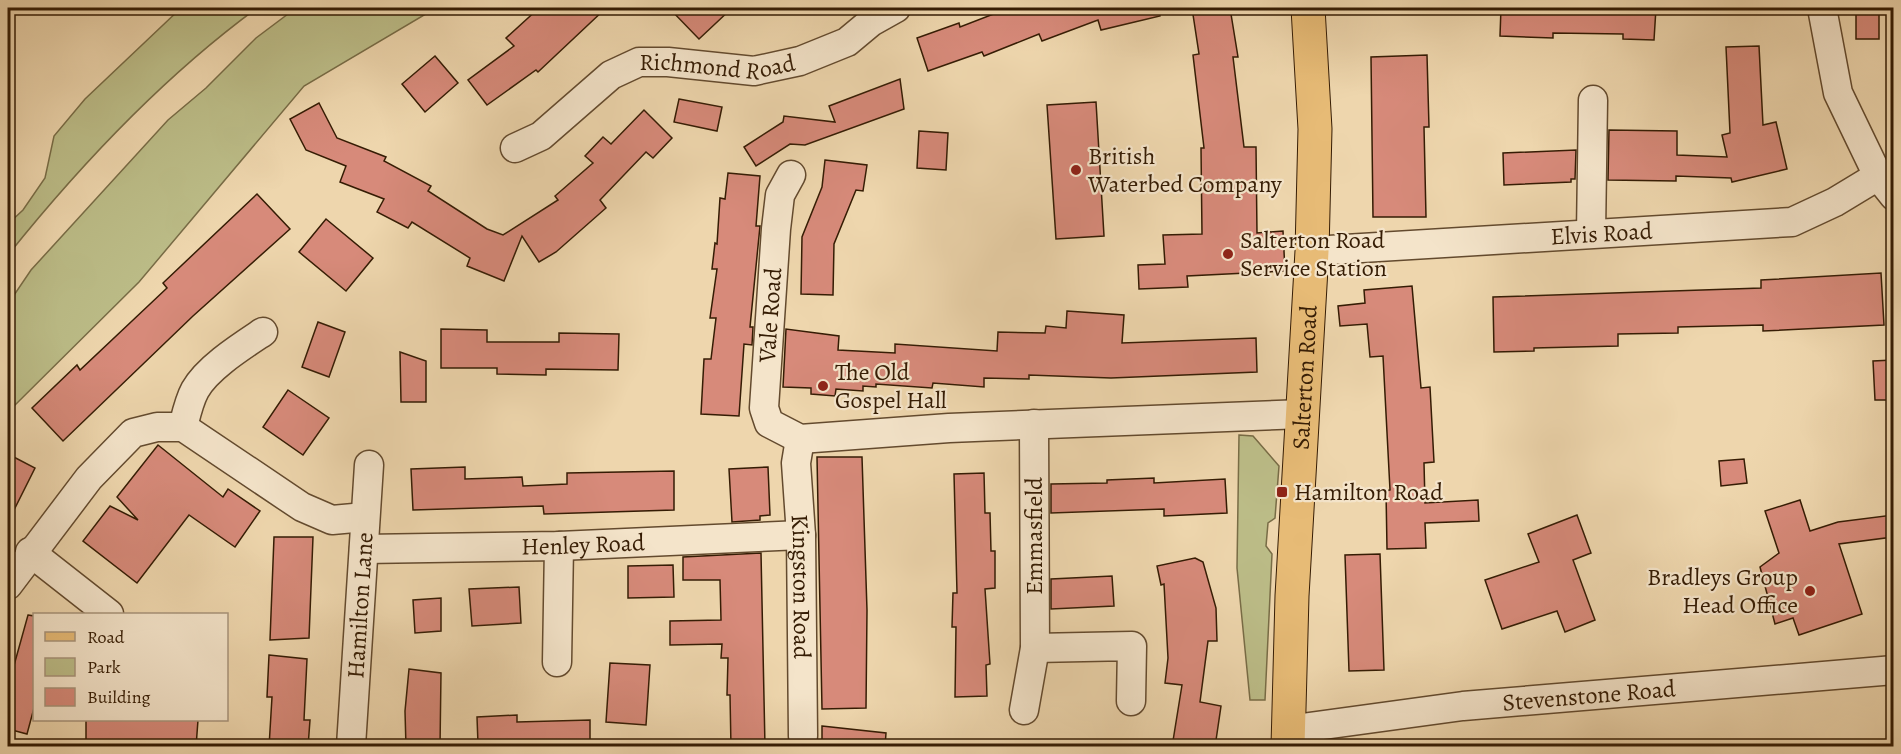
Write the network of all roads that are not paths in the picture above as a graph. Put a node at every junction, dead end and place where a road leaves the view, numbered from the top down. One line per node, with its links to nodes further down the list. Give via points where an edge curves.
1 (896, 8): 5 (street, Richmond Road, via 847,42 789,64 754,71 639,62 611,75 541,136)
2 (1308, 8): 9 (main road, Salterton Road, via 1315,129)
3 (1822, 8): 7 (street, via 1838,93)
4 (1593, 100): 8 (street)
5 (515, 148)
6 (791, 175): 14 (street, Vale Road, via 780,195 776,228 764,408 769,423)
7 (1886, 186): 8 (street, Elvis Road, via 1835,202 1792,222)
8 (1591, 233): 9 (street, Elvis Road)
9 (1312, 251): 11 (main road, Salterton Road)
10 (263, 332): 13 (street, via 201,381)
11 (1304, 414): 12 (street); 29 (main road, Salterton Road)
12 (1034, 424): 14 (street); 23 (street, Emmasfield)
13 (183, 427): 16 (street, via 302,507 332,520); 20 (street, via 157,427 132,433 89,478)
14 (800, 439): 17 (street, Kingston Road, via 796,463)
15 (369, 465): 16 (street, Hamilton Lane)
16 (365, 517): 19 (street, Hamilton Lane)
17 (801, 536): 18 (street, Henley Road); 28 (street, Kingston Road)
18 (559, 546): 19 (street, Henley Road); 24 (street)
19 (364, 549): 30 (street, Hamilton Lane)
20 (30, 552): 21 (street); 22 (street)
21 (8, 585)
22 (106, 613)
23 (1035, 648): 26 (street, via 1132,646); 27 (street, Emmasfield)
24 (557, 662)
25 (1893, 670): 29 (street, Stevenstone Road, via 1462,706)
26 (1131, 701)
27 (1024, 710)
28 (803, 736)
29 (1287, 738)
30 (351, 747)

